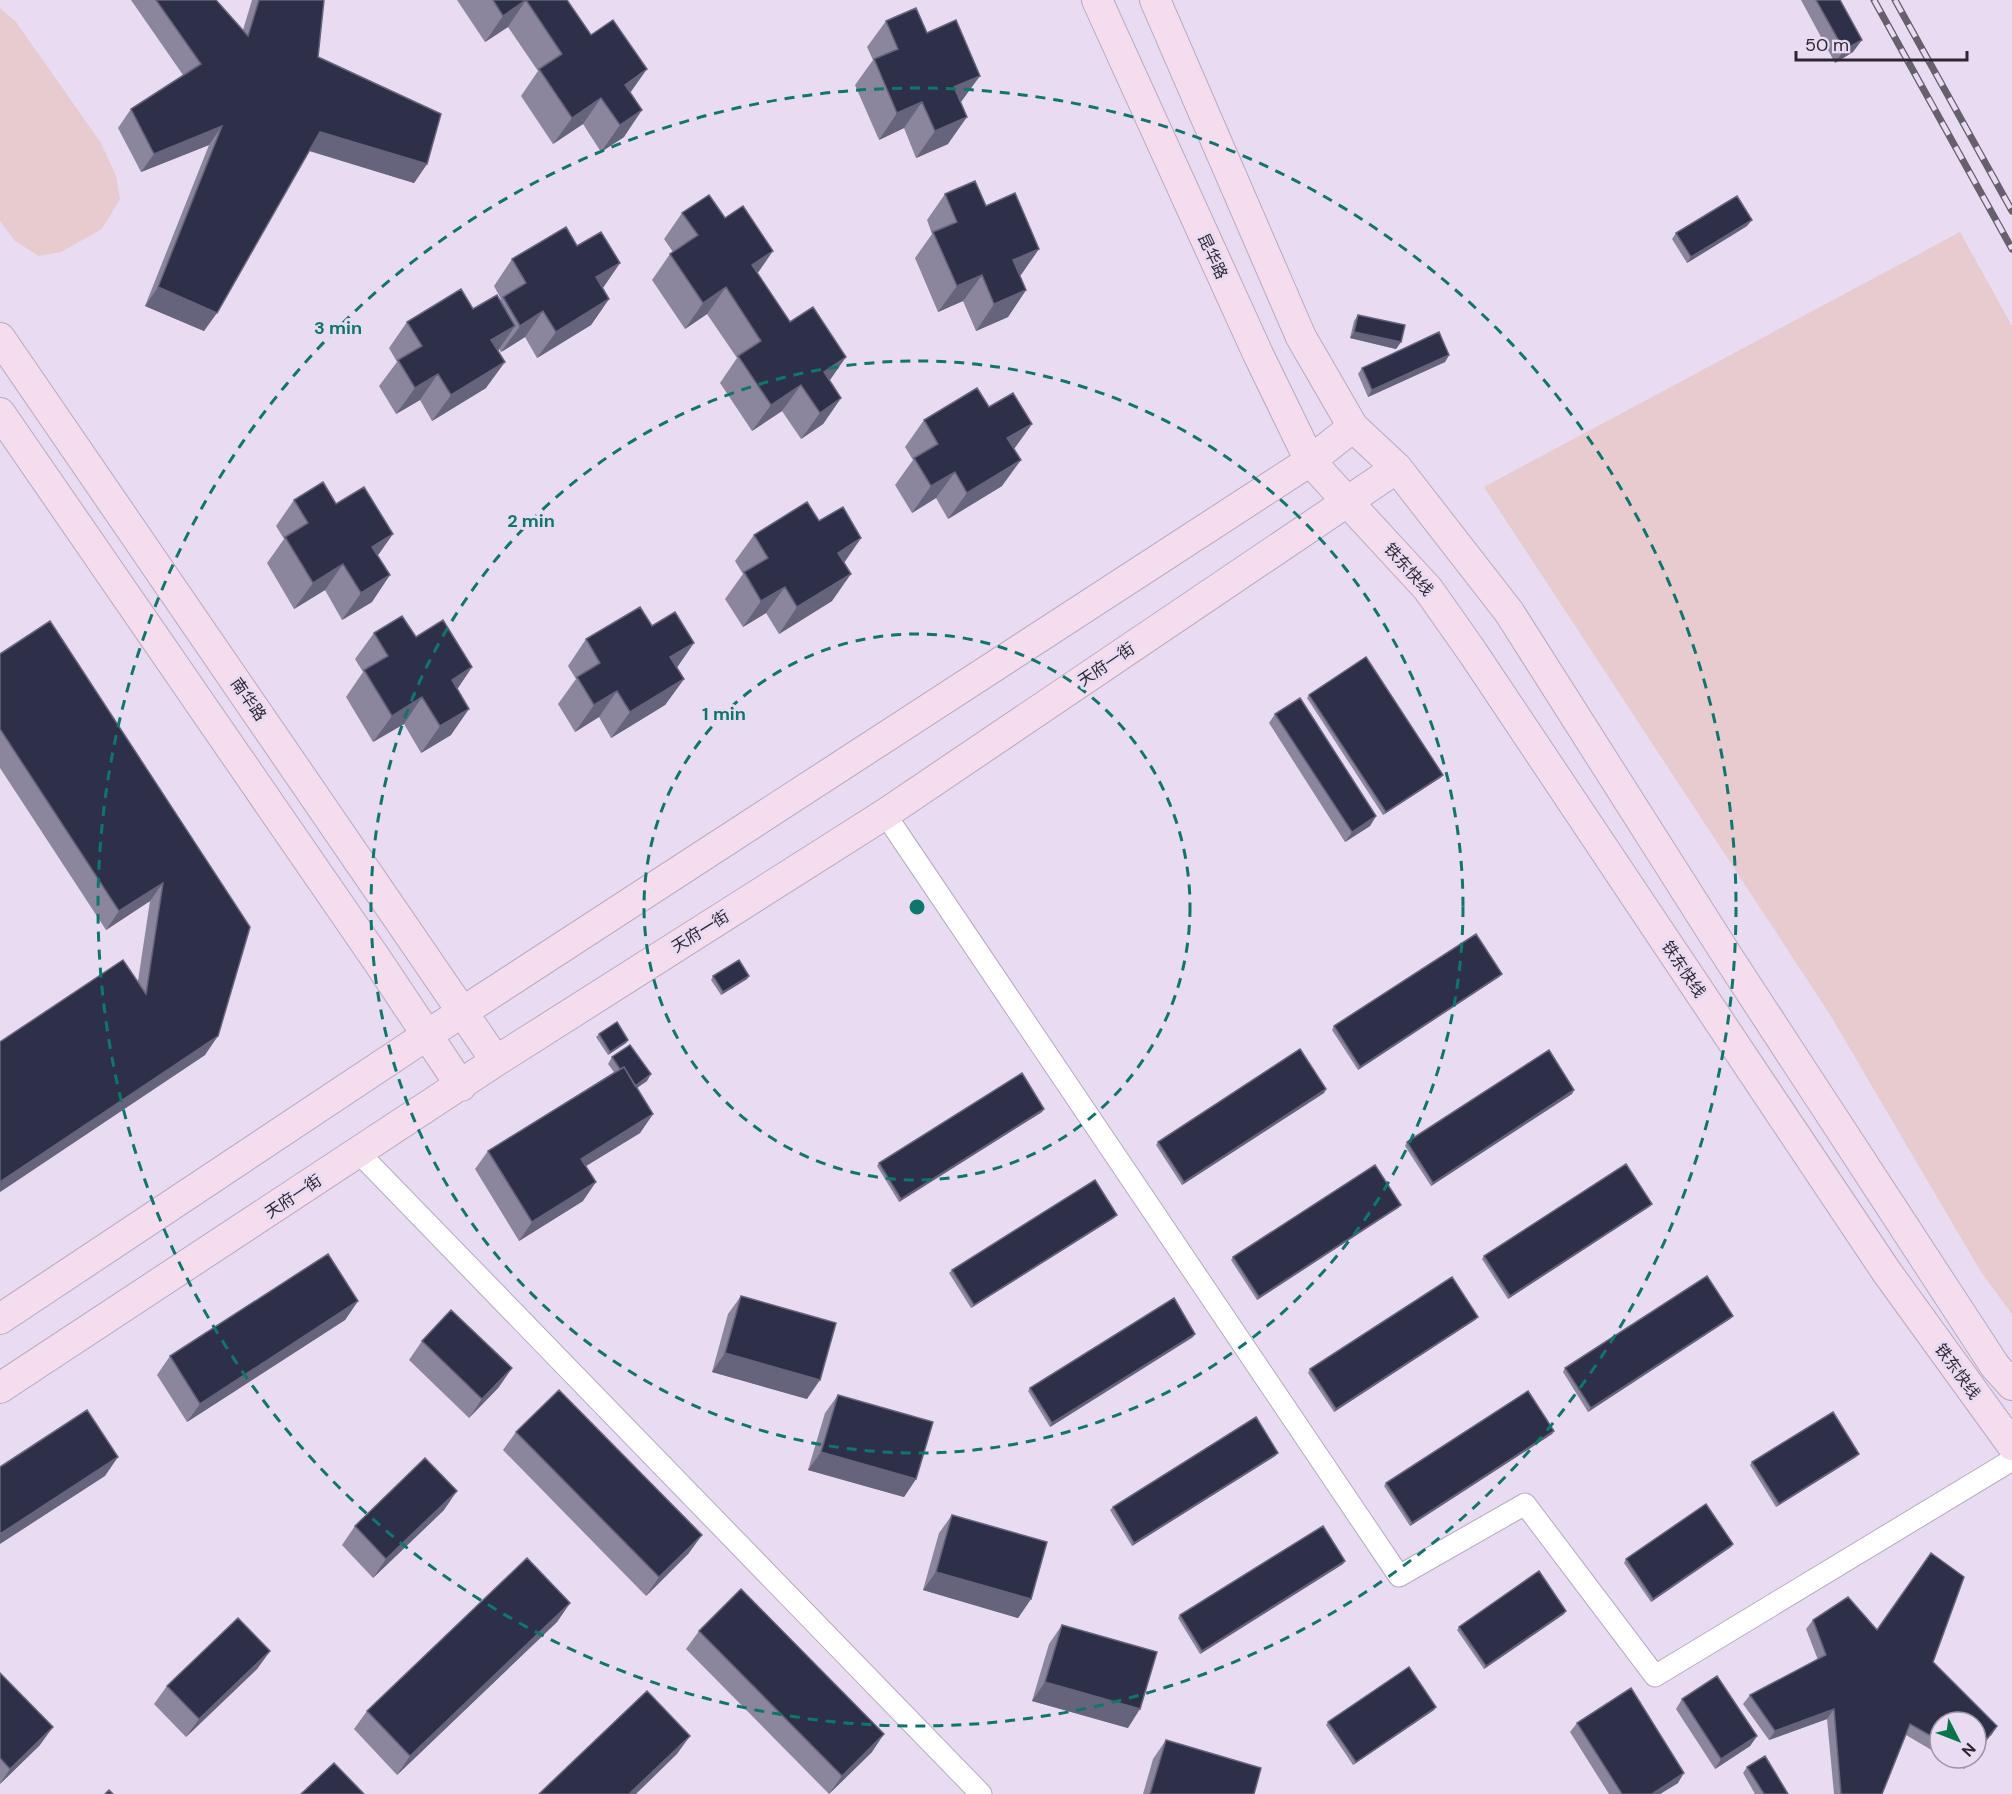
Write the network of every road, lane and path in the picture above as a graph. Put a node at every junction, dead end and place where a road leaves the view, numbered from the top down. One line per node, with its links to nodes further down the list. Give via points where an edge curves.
1 (1097, 0): 6 (main road, 昆华路)
2 (1155, 0): 5 (main road, via 1300,337)
3 (0, 338): 10 (main road, 南华路)
4 (0, 413): 11 (main road)
5 (1353, 427): 6 (main road); 7 (main road)
6 (1310, 461): 8 (main road, 昆华路); 10 (main road)
7 (1397, 468): 8 (main road, 天府一街); 16 (main road, 铁东快线, via 1509,612 1728,957 1995,1366)
8 (1347, 501): 9 (main road, 天府一街); 18 (main road, 铁东快线, via 1428,589 1886,1271)
9 (885, 814): 12 (main road, 天府一街); 19 (street, via 1399,1576 1525,1504 1655,1676)
10 (464, 1012): 11 (main road); 12 (main road, 南华路)
11 (427, 1035): 13 (main road); 15 (main road)
12 (496, 1061): 13 (main road, 天府一街)
13 (461, 1086): 14 (main road, 天府一街)
14 (359, 1153): 17 (main road, 天府一街); 20 (street)
15 (0, 1319)
16 (2012, 1385)
17 (0, 1388)
18 (2012, 1445)
19 (2012, 1460)
20 (981, 1794)

